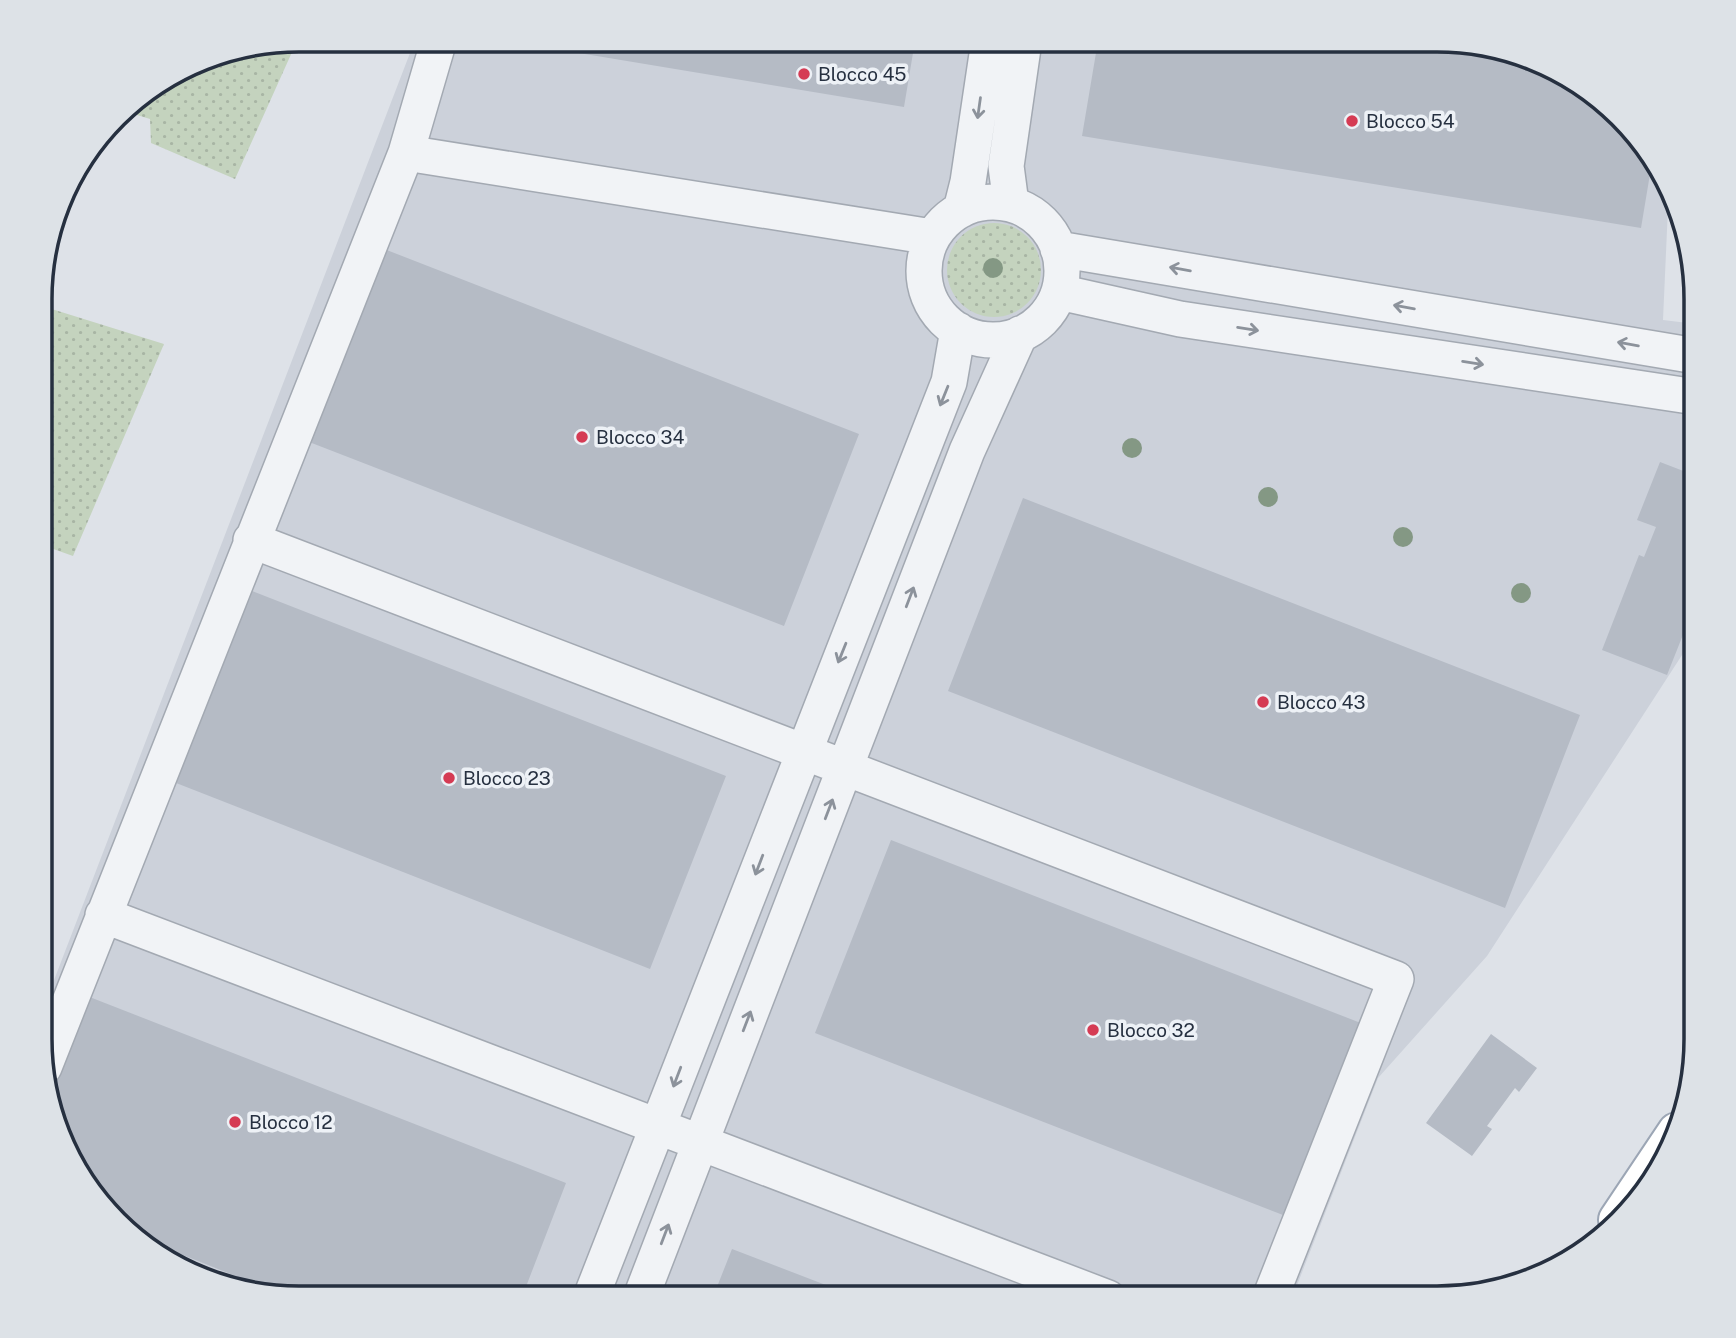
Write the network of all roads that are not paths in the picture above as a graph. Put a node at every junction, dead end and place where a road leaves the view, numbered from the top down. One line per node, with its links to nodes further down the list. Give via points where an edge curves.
1 (436, 52): 4 (lane)
2 (987, 53): 6 (lane, one-way to 6)
3 (1022, 53): 5 (lane, via 1006,166)
4 (407, 153): 7 (lane); 14 (lane)
5 (1011, 204): 6 (lane, via 989,201); 8 (lane, via 1048,229)
6 (961, 210): 7 (lane)
7 (932, 237): 10 (lane, via 924,259 924,283 932,305)
8 (1058, 249): 9 (lane); 12 (lane, one-way to 8)
9 (1059, 292): 11 (lane, via 1048,312); 13 (lane, one-way to 13, via 1180,318)
10 (958, 330): 11 (lane, via 990,340); 15 (lane, one-way to 15, via 949,383)
11 (1020, 334): 16 (lane, one-way to 11, via 967,451)
12 (1684, 354)
13 (1684, 395)
14 (251, 540): 15 (lane); 17 (lane)
15 (803, 752): 16 (lane); 19 (lane, one-way to 19)
16 (845, 768): 20 (lane, one-way to 16); 24 (lane, via 1396,979)
17 (103, 915): 18 (lane); 19 (lane)
18 (53, 1044)
19 (658, 1126): 20 (lane); 21 (lane)
20 (700, 1142): 22 (lane, one-way to 20); 23 (lane)
21 (597, 1285)
22 (645, 1285)
23 (1076, 1286)
24 (1275, 1286)

